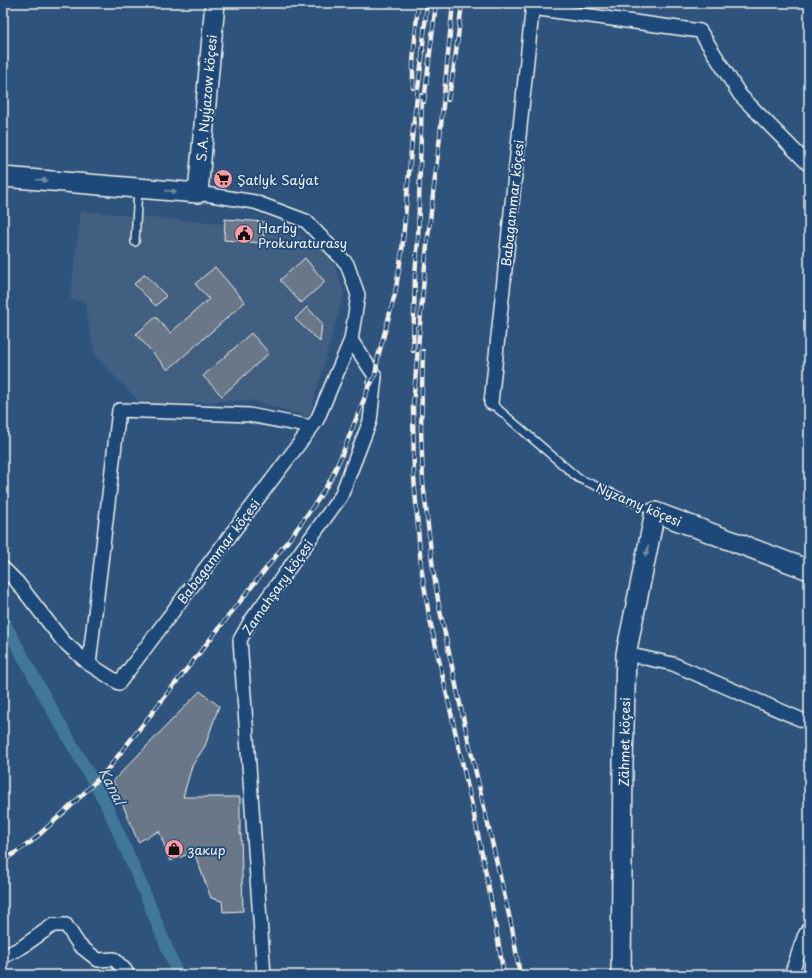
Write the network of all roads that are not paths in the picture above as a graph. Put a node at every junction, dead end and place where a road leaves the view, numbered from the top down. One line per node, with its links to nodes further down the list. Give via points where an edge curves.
1 (215, 3): 6 (main road, S.A. Nyýazow köçesi)
2 (532, 5): 3 (street, via 700,32 740,95); 9 (street, Babagammar köçesi)
3 (809, 164)
4 (3, 177): 5 (main road, one-way to 5)
5 (138, 188): 6 (main road, one-way to 6); 7 (lane)
6 (198, 193): 8 (street, Babagammar köçesi, via 255,202 306,221 347,264 358,295)
7 (135, 242)
8 (351, 340): 10 (street, Babagammar köçesi); 20 (street, Zamahşary köçesi, via 375,376 370,421 341,496 250,622 240,640)
9 (491, 403): 11 (lane, Nyzamy köçesi, via 578,478)
10 (312, 427): 15 (street, Babagammar köçesi, via 119,683); 15 (street, via 249,415 119,410)
11 (655, 512): 13 (main road, Nyzamy köçesi); 14 (main road, Zähmet köçesi, one-way to 14)
12 (3, 568): 15 (street, Babagammar köçesi, via 63,641)
13 (809, 570)
14 (626, 654): 16 (street, via 673,664); 21 (main road, Zähmet köçesi)
15 (89, 664)
16 (809, 723)
17 (809, 928): 22 (street)
18 (3, 957): 19 (street, via 53,925 66,925 79,945 98,960 114,959)
19 (128, 975)
20 (264, 975)
21 (621, 975)
22 (791, 975)

